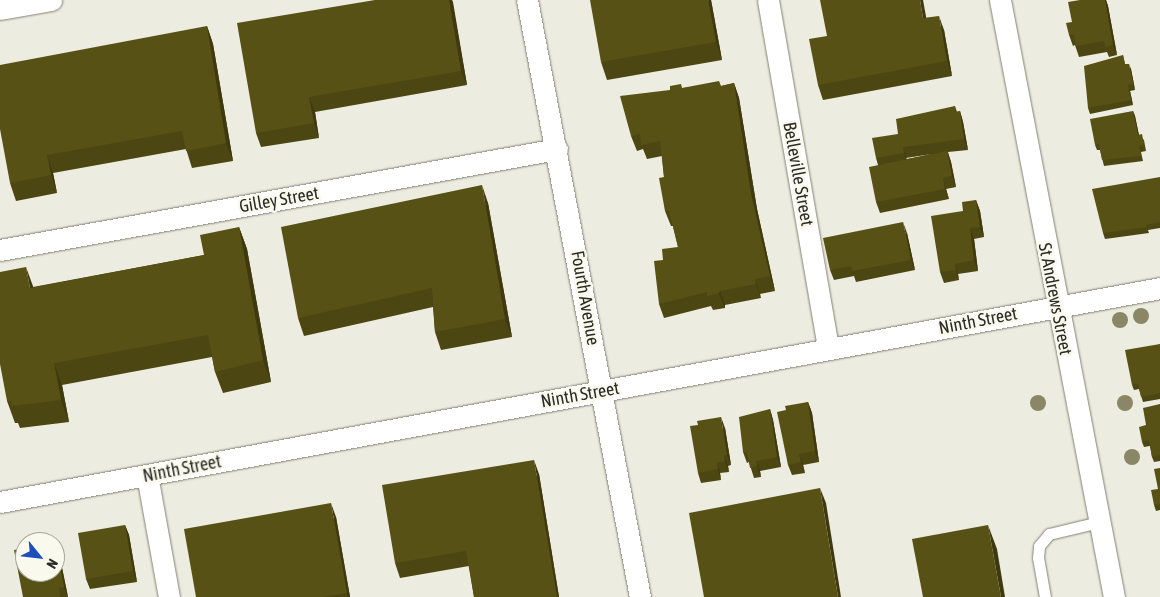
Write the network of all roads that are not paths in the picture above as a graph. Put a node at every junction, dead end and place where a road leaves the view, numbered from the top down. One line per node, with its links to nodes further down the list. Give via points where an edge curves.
1 (50, 0): 5 (street)
2 (527, 0): 6 (street, Fourth Avenue)
3 (768, 0): 10 (street, Belleville Street)
4 (1000, 0): 9 (street, St Andrews Street)
5 (0, 9)
6 (557, 149): 7 (street, Gilley Street); 11 (street, Fourth Avenue)
7 (0, 250)
8 (1160, 288): 9 (street, Ninth Street)
9 (1057, 306): 10 (street, Ninth Street); 14 (street, St Andrews Street)
10 (828, 349): 11 (street, Ninth Street)
11 (602, 391): 12 (street, Ninth Street); 16 (street, Fourth Avenue)
12 (147, 475): 13 (street, Ninth Street); 15 (street)
13 (0, 502)
14 (1099, 522): 17 (lane, via 1049,534 1039,546); 18 (street, St Andrews Street)
15 (169, 597)
16 (640, 597)
17 (1045, 597)
18 (1114, 597)

